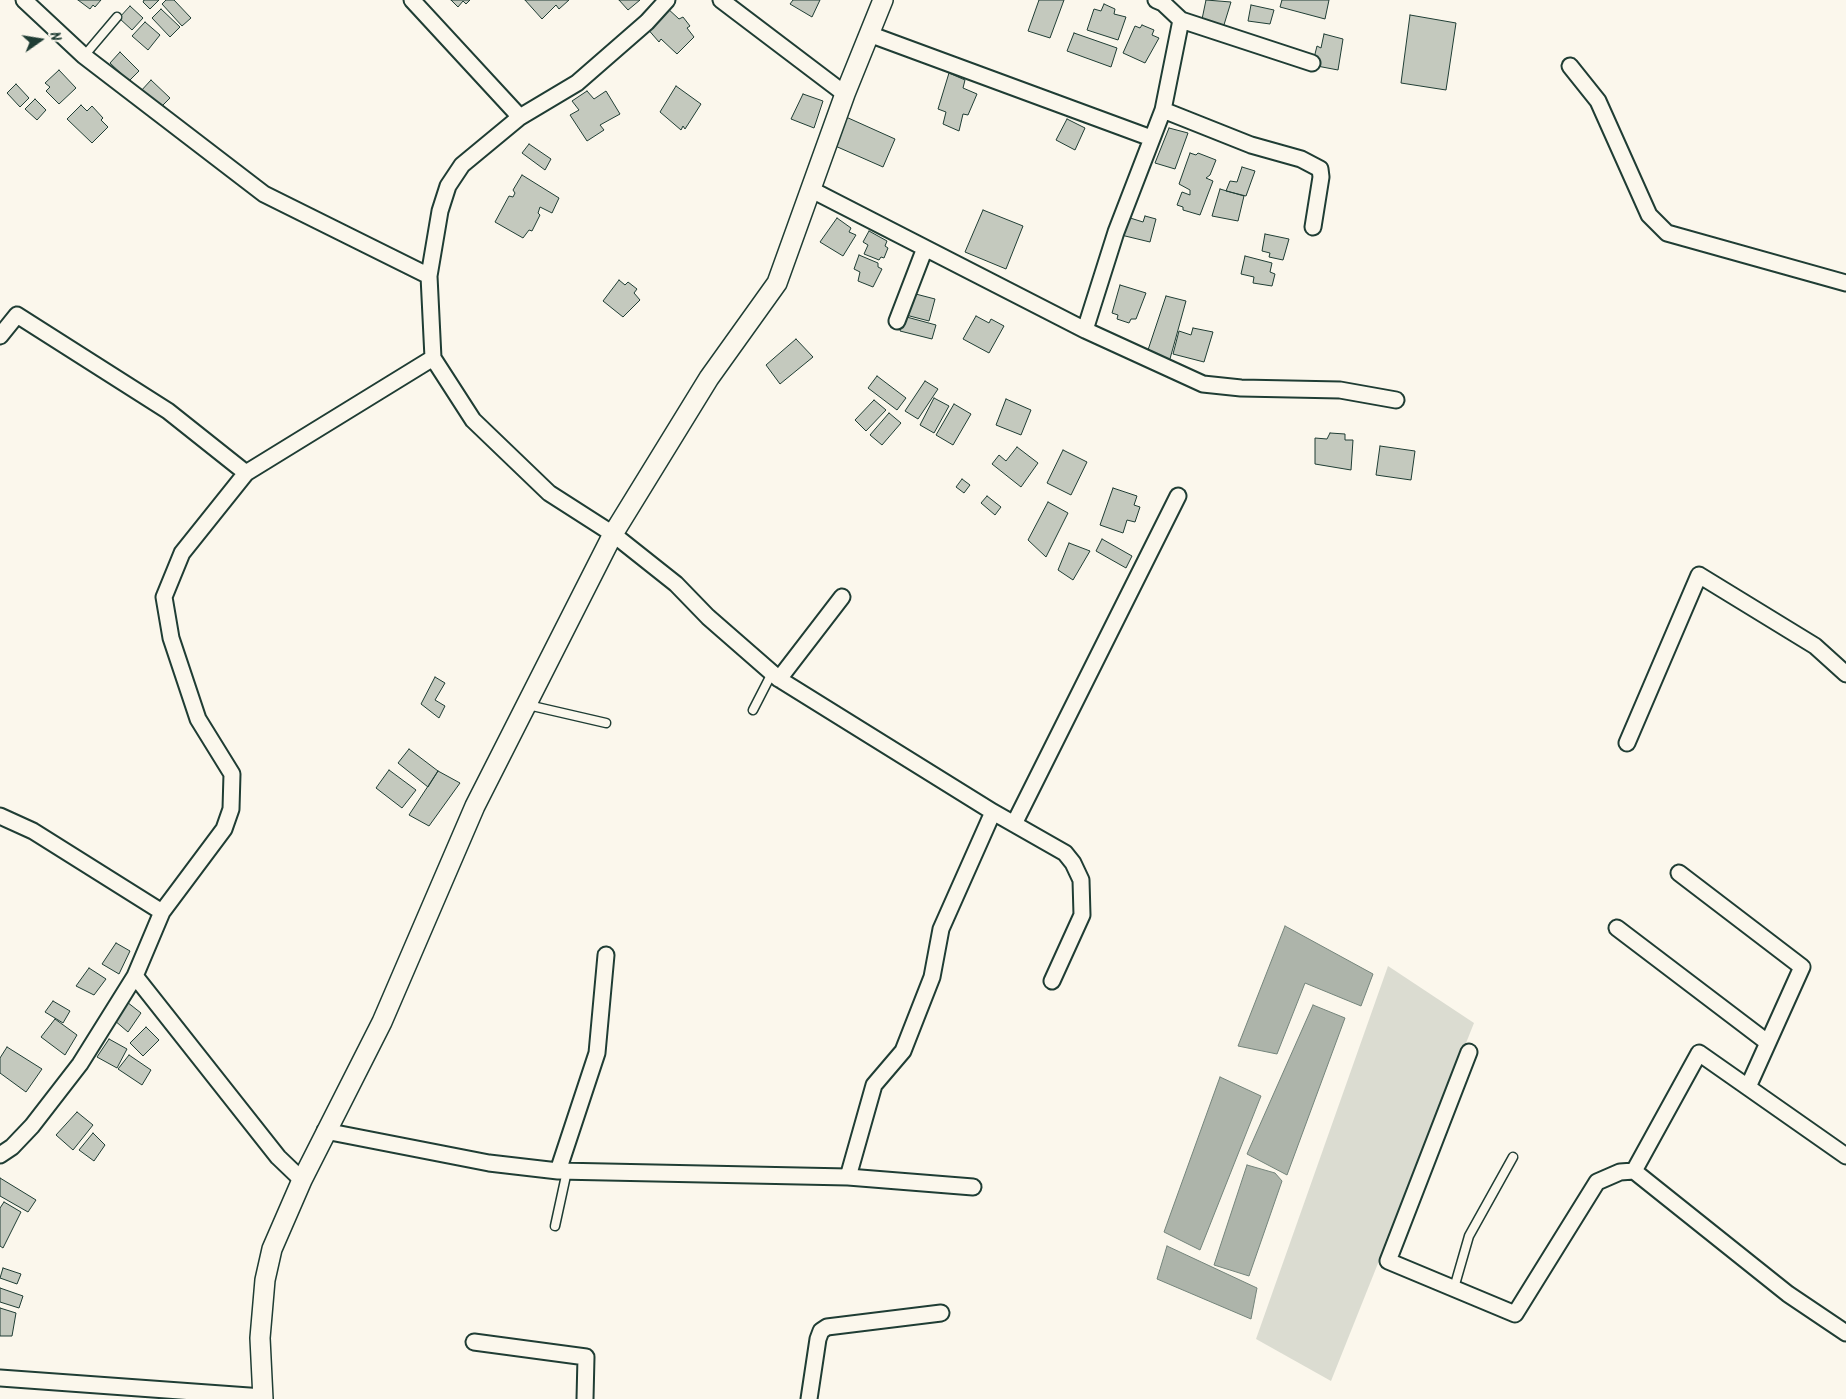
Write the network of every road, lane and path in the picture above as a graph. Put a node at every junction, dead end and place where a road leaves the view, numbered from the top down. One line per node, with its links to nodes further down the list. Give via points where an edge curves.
1 (24, 0): 10 (street)
2 (412, 0): 15 (street)
3 (667, 0): 15 (street, via 647,22 577,83)
4 (721, 0): 13 (street)
5 (883, 0): 9 (street)
6 (1161, 1): 8 (street)
7 (117, 17): 10 (lane)
8 (1180, 20): 11 (street); 14 (street)
9 (869, 34): 13 (street); 16 (street)
10 (84, 56): 20 (street, via 264,194)
11 (1312, 63)
12 (1570, 66): 21 (street, via 1598,101 1649,215 1667,233)
13 (845, 94): 17 (street)
14 (1163, 110): 16 (street); 18 (street, via 1320,169)
15 (520, 117): 20 (street, via 462,165 448,186 440,211)
16 (1151, 138): 23 (street, via 1116,232)
17 (810, 189): 19 (street); 29 (street, via 777,283 709,378)
18 (1312, 227)
19 (925, 248): 22 (street); 23 (street)
20 (429, 276): 25 (street)
21 (1846, 283)
22 (897, 321)
23 (1085, 330): 26 (street, via 1203,384 1340,390)
24 (0, 336): 27 (street, via 17,316 168,411)
25 (433, 358): 27 (street); 29 (street, via 473,420 549,493)
26 (1396, 400)
27 (246, 473): 41 (street, via 182,553 164,597 171,638 198,719 232,774 232,780 231,809 224,829)
28 (1178, 496): 39 (street)
29 (612, 534): 32 (street, via 676,584 708,617); 33 (street)
30 (842, 597): 32 (street)
31 (1846, 674): 36 (street, via 1815,646 1698,576)
32 (776, 676): 34 (lane); 37 (street)
33 (526, 704): 35 (lane); 49 (street, via 475,806 382,1022)
34 (753, 710)
35 (606, 723)
36 (1627, 743)
37 (992, 812): 39 (street); 55 (street, via 941,929 932,977 903,1051 874,1085)
38 (0, 816): 41 (street, via 33,831)
39 (1014, 824): 45 (street, via 1065,853 1080,880 1082,915)
40 (1679, 873): 46 (street, via 1802,967)
41 (162, 912): 44 (street)
42 (1617, 928): 46 (street)
43 (606, 955): 54 (street, via 597,1053)
44 (135, 976): 50 (street, via 51,1104); 56 (street, via 278,1157)
45 (1052, 981)
46 (1767, 1042): 48 (street)
47 (1469, 1052): 59 (street, via 1388,1261)
48 (1748, 1087): 51 (street); 53 (street, via 1699,1053)
49 (325, 1131): 54 (street, via 489,1163); 56 (street)
50 (4, 1147)
51 (1846, 1156)
52 (1514, 1157): 59 (lane, via 1469,1236)
53 (1634, 1170): 59 (street, via 1597,1182 1515,1314); 61 (street, via 1788,1294)
54 (562, 1171): 55 (street); 58 (lane)
55 (848, 1177): 57 (street)
56 (302, 1180): 64 (street, via 272,1249 265,1280 260,1338)
57 (973, 1187)
58 (555, 1226)
59 (1454, 1288)
60 (941, 1313): 66 (street, via 828,1327 821,1331)
61 (1846, 1333)
62 (474, 1342): 65 (street, via 586,1356)
63 (0, 1378): 64 (street)
64 (263, 1398)
65 (585, 1399)
66 (809, 1399)

